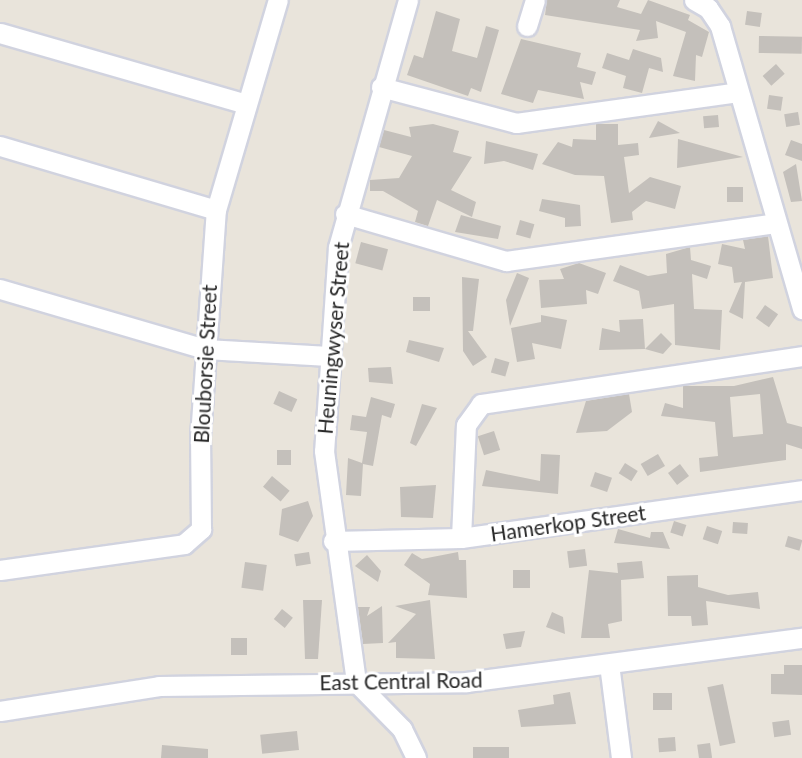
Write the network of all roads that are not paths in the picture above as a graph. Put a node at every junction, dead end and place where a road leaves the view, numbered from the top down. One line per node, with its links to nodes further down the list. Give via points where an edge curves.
1 (278, 0): 9 (street, Blouborsie Street)
2 (408, 0): 7 (street, Heuningwyser Street)
3 (535, 0): 5 (street)
4 (694, 0): 8 (street, via 717,19)
5 (527, 26)
6 (0, 33): 9 (street)
7 (381, 87): 8 (street, via 516,123); 12 (street, Heuningwyser Street)
8 (738, 92): 13 (street)
9 (246, 104): 11 (street, Blouborsie Street)
10 (0, 146): 11 (street)
11 (216, 210): 16 (street, Blouborsie Street)
12 (345, 214): 13 (street, via 506,261); 17 (street, Heuningwyser Street)
13 (775, 223): 15 (street)
14 (0, 289): 16 (street)
15 (802, 309)
16 (205, 349): 17 (street); 22 (street, Blouborsie Street, via 203,519 197,536 184,544)
17 (329, 356): 21 (street, Heuningwyser Street, via 324,466)
18 (802, 356): 20 (street, via 481,404 466,425)
19 (802, 490): 20 (street, Hamerkop Street)
20 (461, 538): 21 (street, Hamerkop Street)
21 (333, 541): 25 (street, Heuningwyser Street)
22 (0, 570)
23 (802, 638): 24 (street, East Central Road)
24 (608, 664): 25 (street, East Central Road, via 466,682); 28 (street)
25 (356, 682): 26 (street, East Central Road, via 159,686); 27 (street, via 402,729)
26 (0, 711)
27 (416, 758)
28 (621, 758)

